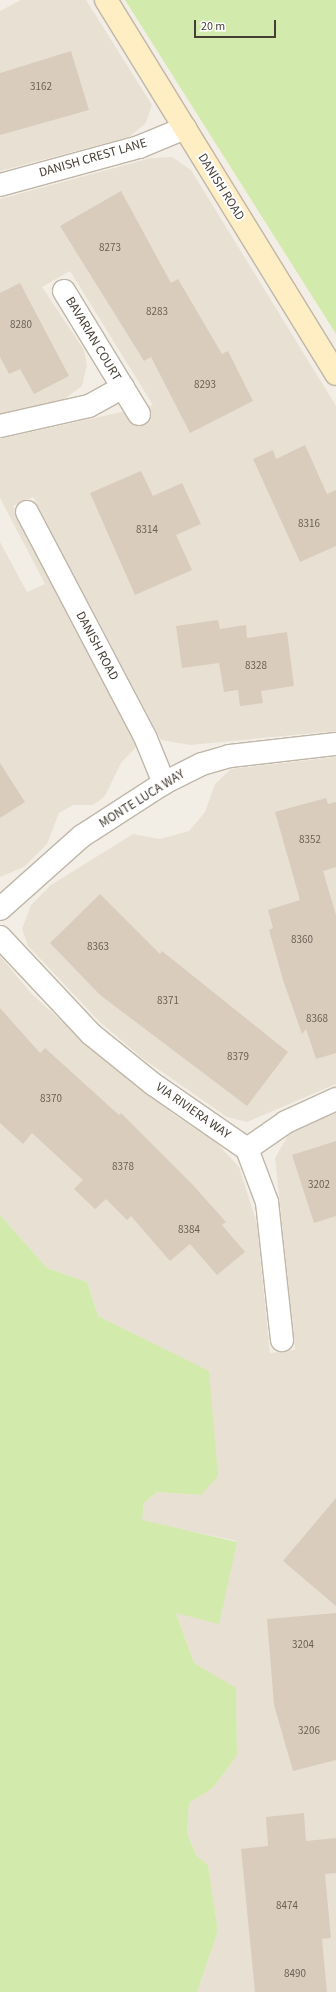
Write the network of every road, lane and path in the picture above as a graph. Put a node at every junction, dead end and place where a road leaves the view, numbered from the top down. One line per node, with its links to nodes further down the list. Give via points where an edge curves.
1 (106, 0): 2 (street, DANISH ROAD)
2 (185, 128): 3 (street, DANISH CREST LANE, via 138,147); 5 (street, DANISH ROAD)
3 (0, 185)
4 (64, 291): 6 (street, BAVARIAN COURT)
5 (336, 374)
6 (123, 387): 7 (street, BAVARIAN COURT); 8 (street, BAVARIAN COURT, via 89,406)
7 (139, 414)
8 (0, 426)
9 (27, 512): 11 (street, DANISH ROAD, via 146,739)
10 (336, 744): 11 (street, MONTE LUCA WAY, via 230,756 202,764)
11 (164, 782): 12 (street, MONTE LUCA WAY, via 82,836)
12 (0, 909)
13 (0, 937): 15 (street, VIA RIVIERA WAY, via 91,1034 153,1084)
14 (336, 1099): 15 (street, via 286,1122)
15 (247, 1149): 16 (street, via 267,1202)
16 (282, 1340)

